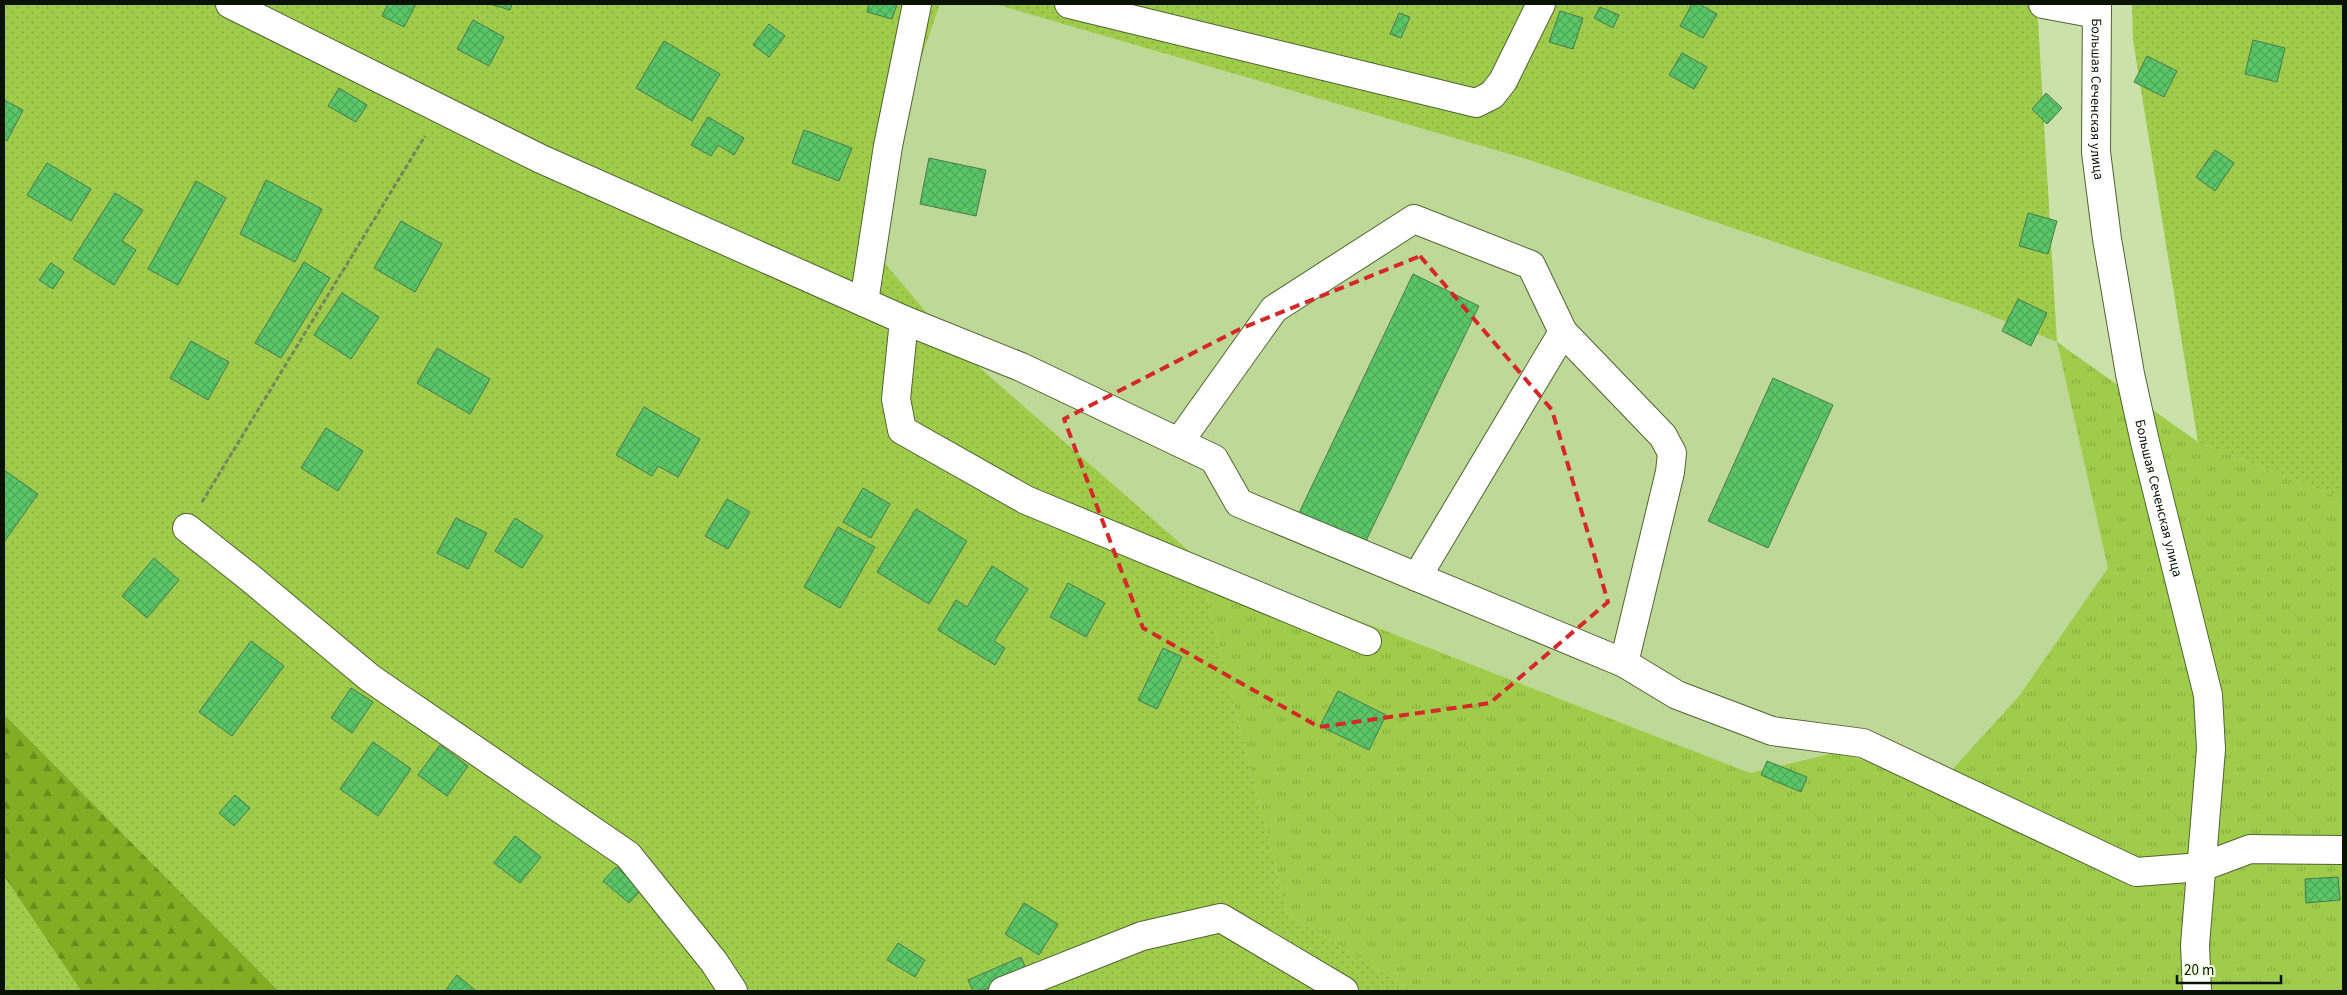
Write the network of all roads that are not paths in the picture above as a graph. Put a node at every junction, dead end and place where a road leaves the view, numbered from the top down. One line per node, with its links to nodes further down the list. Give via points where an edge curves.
1 (230, 4): 7 (street, via 541,159)
2 (917, 4): 7 (street, via 888,146)
3 (1069, 4): 4 (street, via 1476,103 1492,96 1502,81)
4 (1541, 4)
5 (2043, 4): 6 (street)
6 (2097, 9): 16 (street, Большая Сеченская улица, via 2096,152 2110,257 2145,442 2208,695 2212,749)
7 (864, 302): 8 (street)
8 (904, 320): 10 (street, via 1021,367); 13 (street, via 896,398 902,430 1026,500)
9 (1562, 332): 10 (street, via 1531,265 1414,219 1274,310); 12 (street); 14 (street, via 1663,436 1672,453)
10 (1179, 442): 12 (street, via 1214,459 1239,503)
11 (187, 528): 17 (street, via 370,678 628,855 714,962)
12 (1417, 577): 14 (street)
13 (1367, 641)
14 (1624, 663): 16 (street, via 1677,695 1772,731 1864,743 2136,872)
15 (2343, 850): 16 (street, via 2250,849)
16 (2202, 867): 20 (street, Большая Сеченская улица, via 2195,945)
17 (733, 991)
18 (1003, 991): 19 (street, via 1142,936 1220,918)
19 (1344, 991)
20 (2197, 991)

